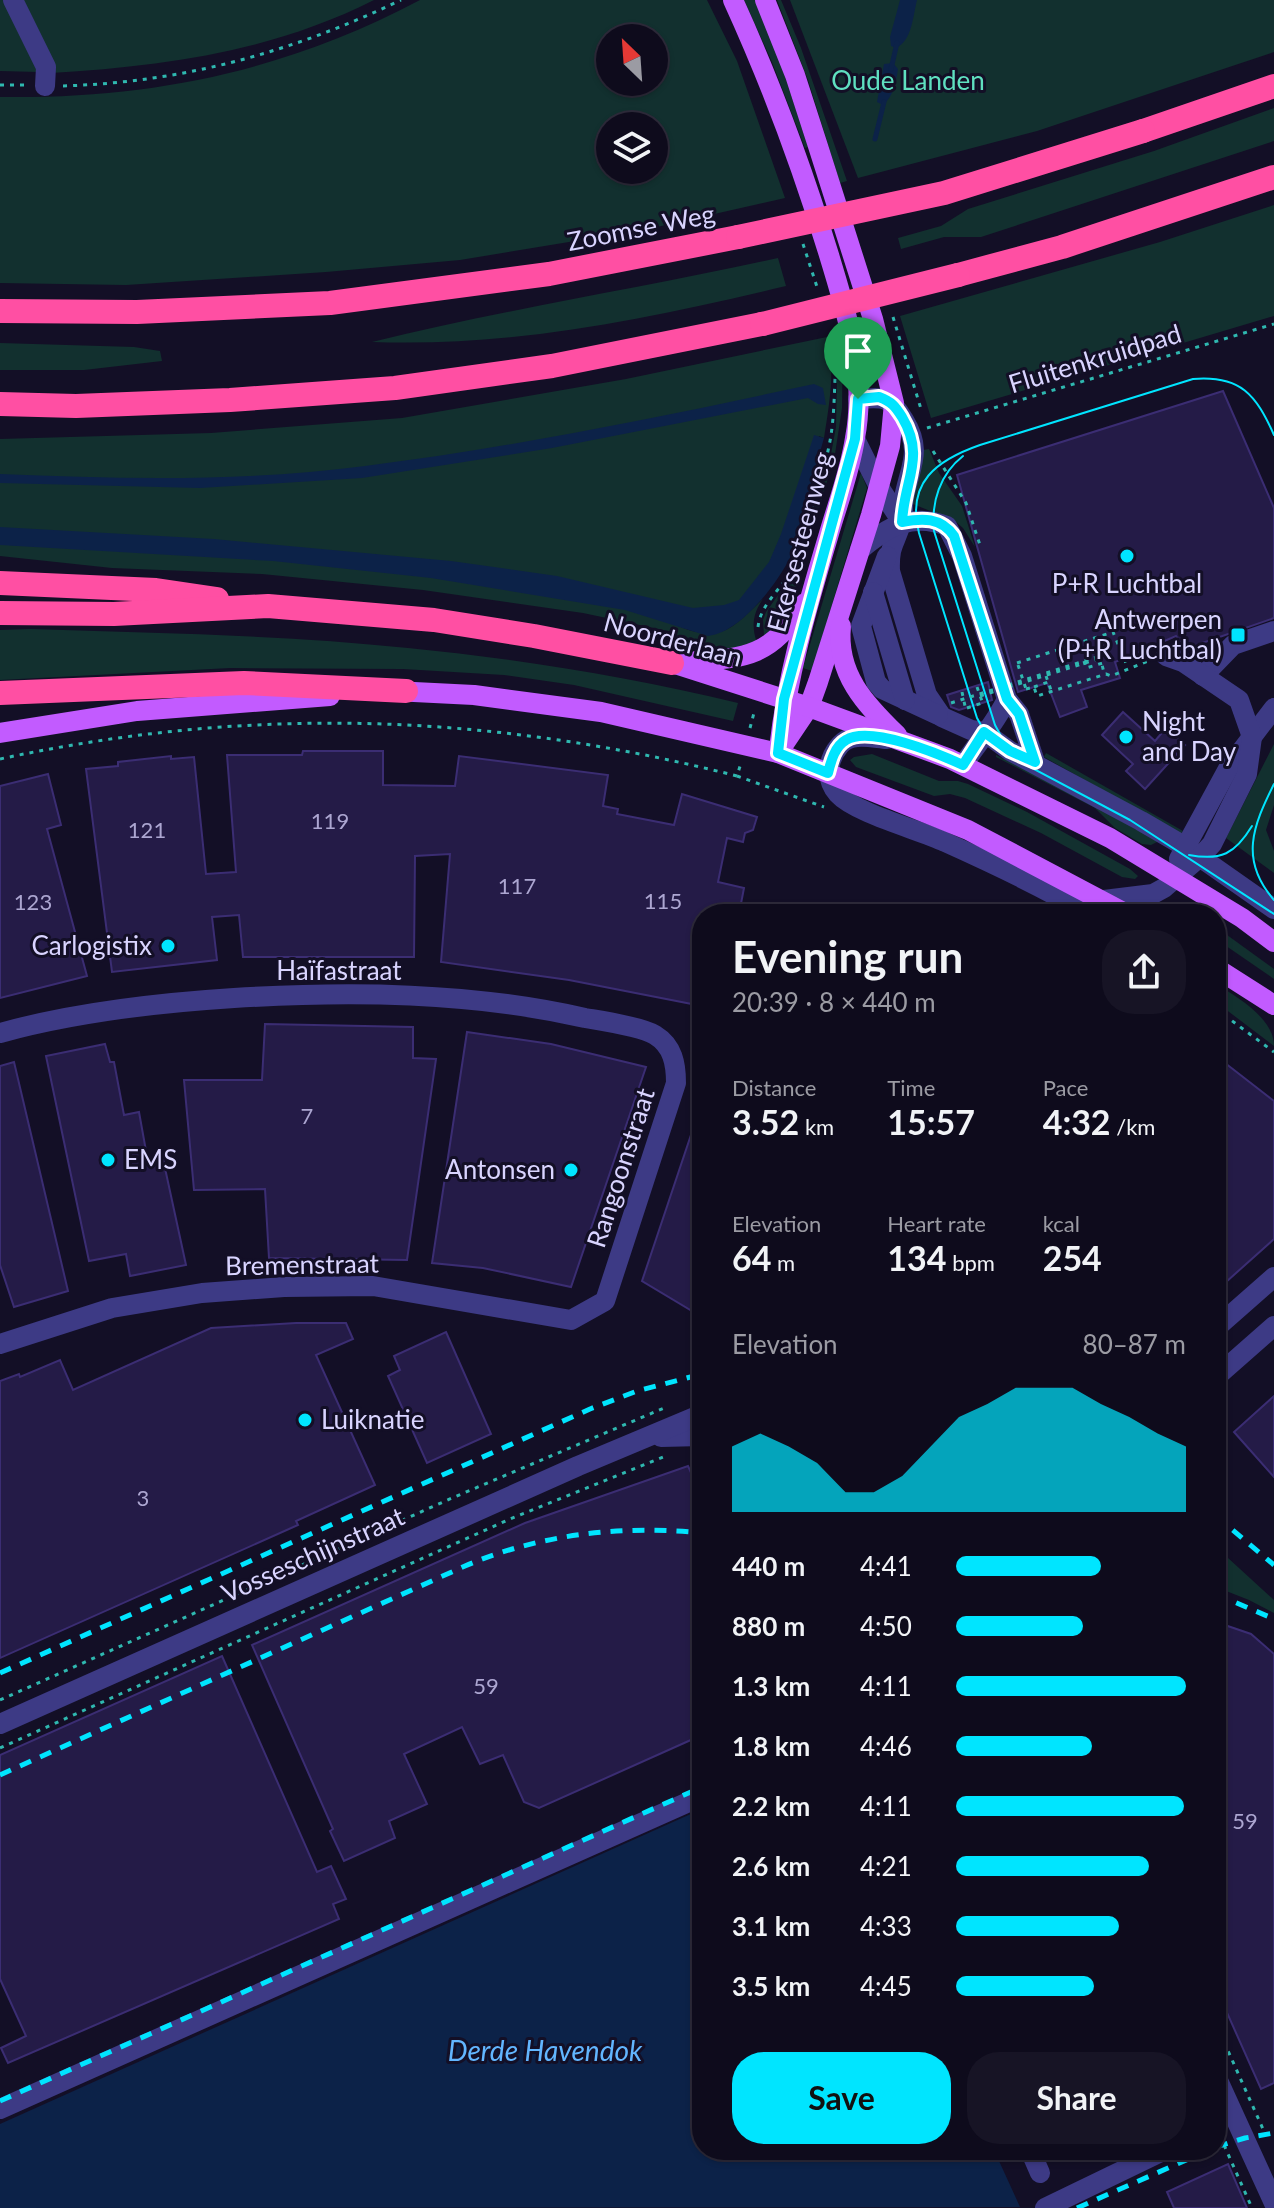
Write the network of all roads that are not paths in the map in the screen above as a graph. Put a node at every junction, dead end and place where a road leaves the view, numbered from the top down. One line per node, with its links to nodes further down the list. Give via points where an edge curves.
1 (13, 0): 4 (street, via 46,67)
2 (733, 0): 8 (main road, Ekersesteenweg, via 807,182 853,334)
3 (765, 0): 9 (main road, via 822,158)
4 (45, 86)
5 (1274, 86): 7 (highway, Zoomse Weg, bridge, via 944,193 549,274 330,303 137,312)
6 (1274, 177): 10 (highway, bridge, via 1062,247 958,275 762,324 552,366 395,388 230,400)
7 (0, 311)
8 (858, 399): 9 (street, via 879,397); 11 (main road, Ekersesteenweg)
9 (894, 403): 12 (main road); 13 (street, via 915,447)
10 (0, 404)
11 (855, 439): 12 (street); 17 (main road, Ekersesteenweg)
12 (879, 487): 13 (street); 14 (main road)
13 (902, 522): 14 (street); 15 (street); 30 (street, via 933,520 954,536)
14 (860, 550): 19 (main road)
15 (889, 551): 18 (street); 33 (street, via 890,571 927,695)
16 (0, 583): 20 (highway, via 156,590)
17 (812, 592): 24 (main road, via 785,631 764,649 733,658); 28 (main road, Ekersesteenweg)
18 (873, 593): 29 (street); 29 (street, via 861,626 876,682)
19 (843, 604): 31 (main road); 37 (main road, via 840,641 849,677 868,706)
20 (268, 606): 21 (highway, Noorderlaan); 24 (highway, Noorderlaan, via 434,620)
21 (0, 613)
22 (1274, 631): 25 (street, via 1233,645)
23 (1166, 656): 25 (street)
24 (672, 663): 28 (main road, Noorderlaan)
25 (1203, 676): 36 (street, via 1239,700)
26 (406, 691): 27 (highway, via 244,683); 35 (main road, via 137,711); 38 (main road, via 601,712)
27 (0, 693)
28 (784, 699): 31 (main road, Noorderlaan); 38 (main road, Ekersesteenweg)
29 (904, 699): 33 (street)
30 (1007, 699): 34 (street, via 995,725); 39 (street, via 1019,714)
31 (809, 707): 37 (main road, Noorderlaan); 38 (main road)
32 (1274, 708): 36 (street)
33 (946, 710): 34 (street, via 971,730)
34 (984, 732): 39 (street); 40 (street)
35 (0, 733)
36 (1252, 737): 42 (street, via 1247,774 1212,844)
37 (903, 740): 40 (main road, Noorderlaan); 41 (street, via 844,740)
38 (778, 753): 41 (main road)
39 (1035, 762): 42 (street)
40 (963, 765): 43 (main road, Noorderlaan, via 1110,838)
41 (828, 773): 44 (main road, via 968,830)
42 (1192, 852): 43 (street); 48 (street)
43 (1175, 878): 45 (street, via 1153,894); 46 (main road, Noorderlaan)
44 (1091, 904)
45 (1109, 904)
46 (1219, 904)
47 (1226, 908): 49 (main road, Noorderlaan)
48 (1274, 909)
49 (1274, 942)
50 (1226, 974): 51 (main road)
51 (1274, 1005)
52 (0, 1033): 53 (street, Haïfastraat, via 104,1011 187,1001 369,993 550,1010 655,1034)
53 (671, 1050): 55 (street, Rangoonstraat, via 676,1083)
54 (1274, 1277): 56 (street)
55 (605, 1301): 59 (street, Bremenstraat, via 571,1320 373,1286 284,1287 112,1308)
56 (1241, 1306): 57 (street); 58 (street)
57 (1226, 1319)
58 (1271, 1329): 60 (street)
59 (0, 1344)
60 (1226, 1368)
61 (692, 1419): 63 (street, Vosseschijnstraat)
62 (692, 1436): 63 (street, Vosseschijnstraat)
63 (649, 1438): 64 (street, Vosseschijnstraat)
64 (0, 1724)
65 (692, 1800): 67 (street)
66 (1226, 2098): 71 (street)
67 (0, 2109)
68 (1034, 2160): 70 (street)
69 (1144, 2160): 72 (street)
70 (1040, 2173)
71 (1274, 2203)
72 (1045, 2208)

